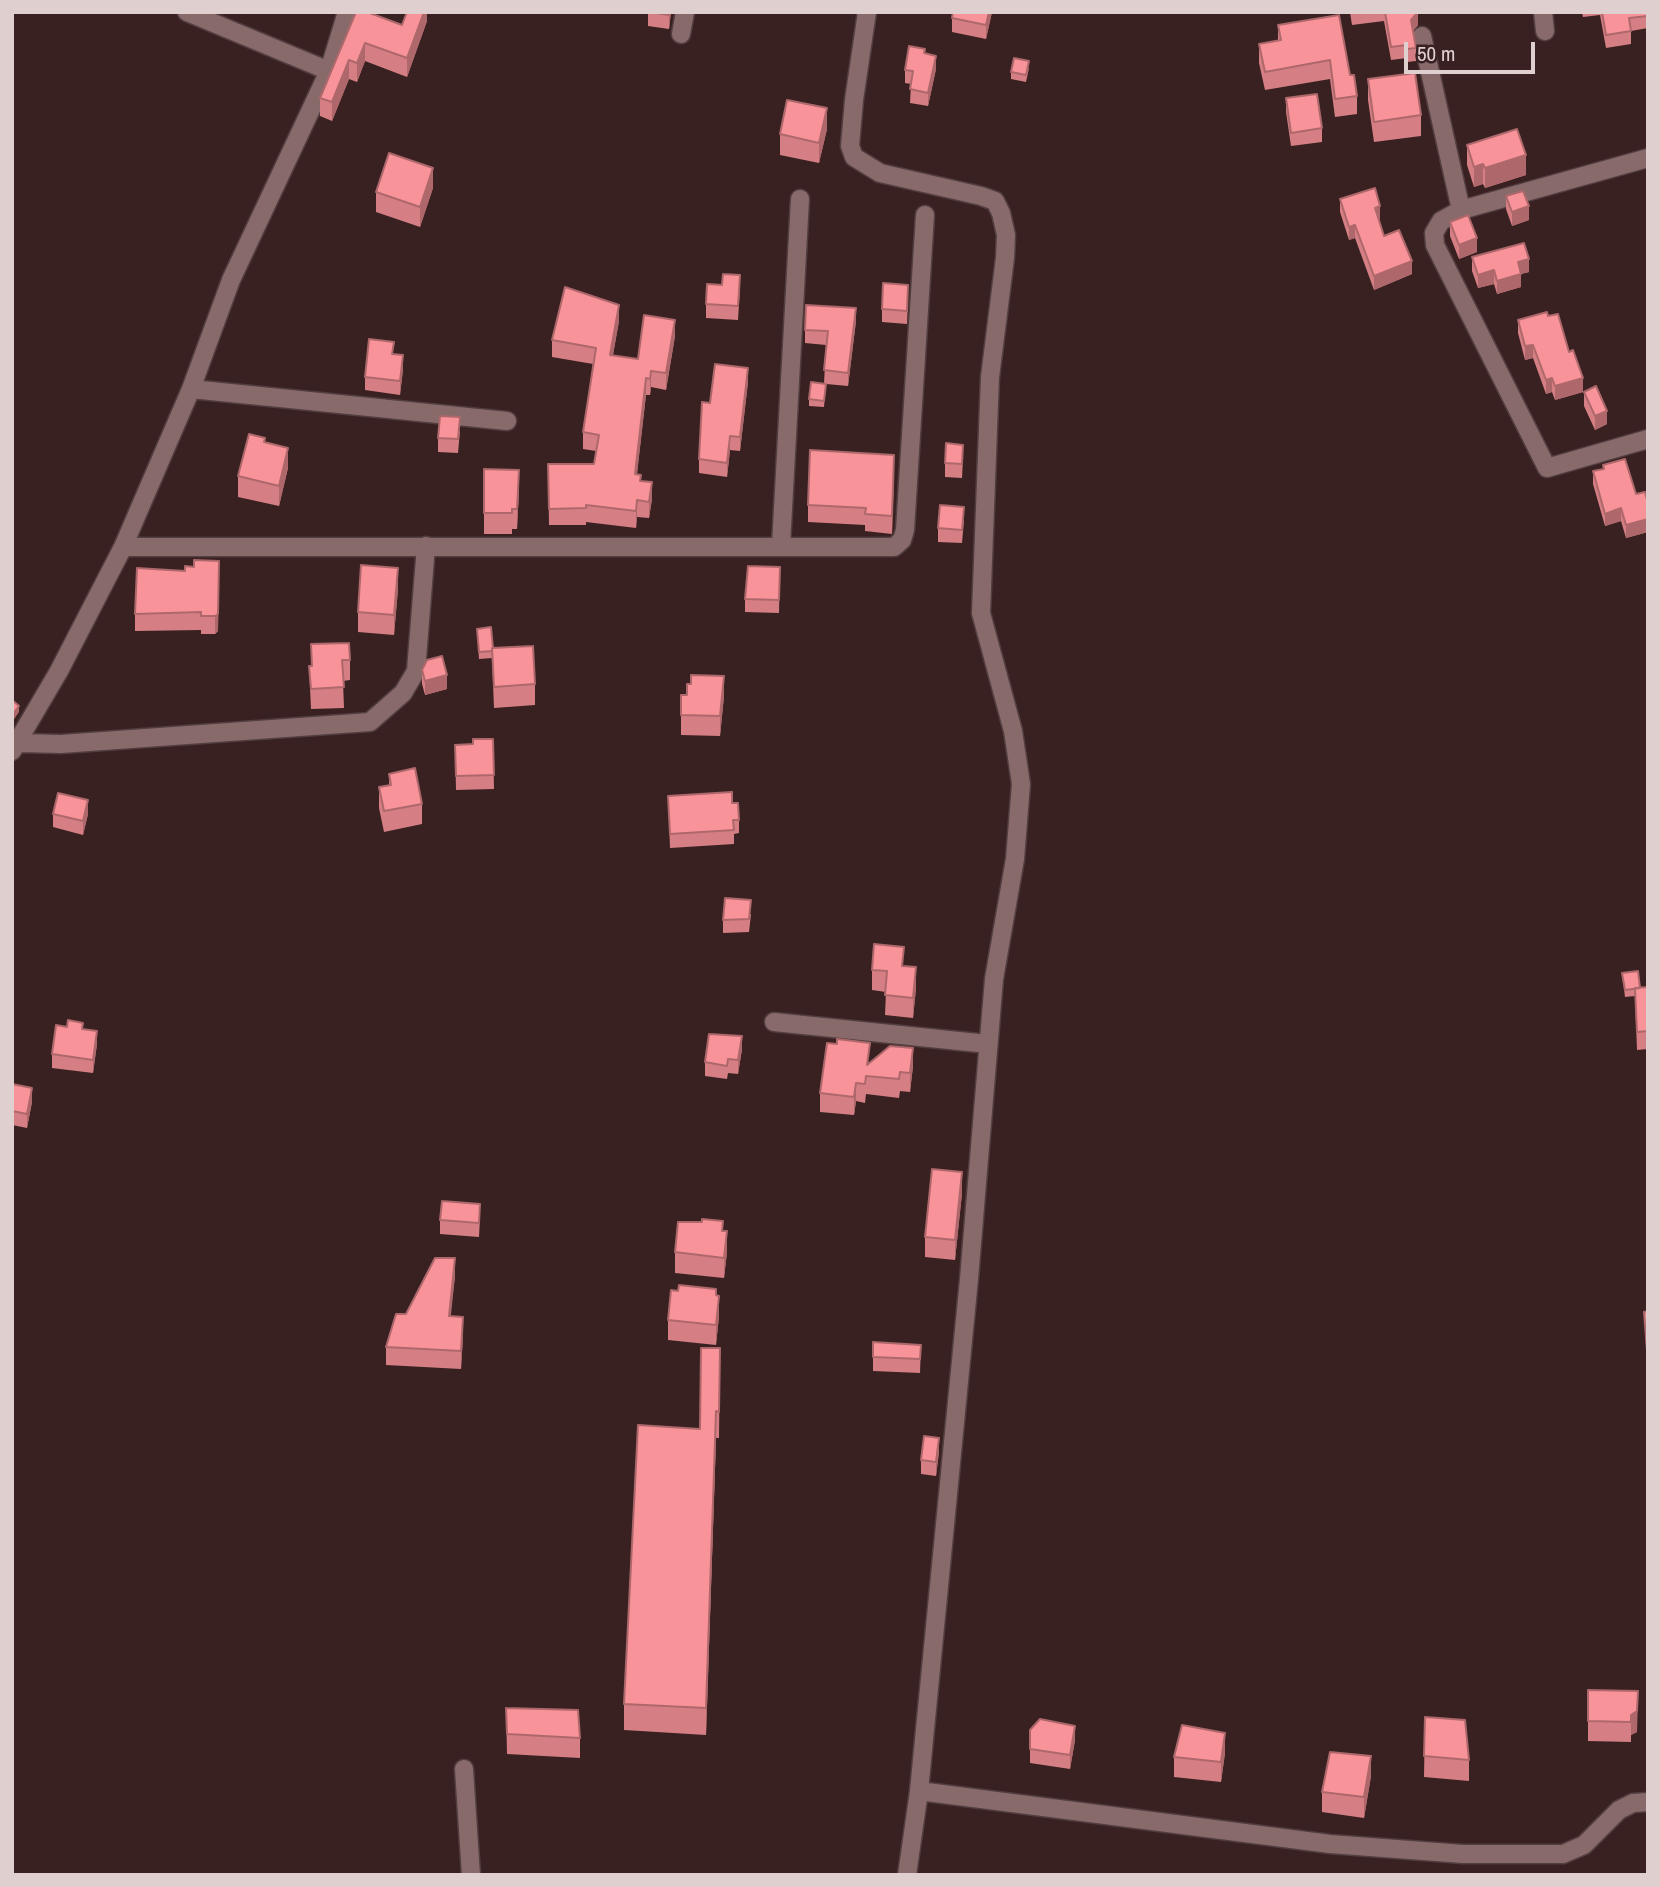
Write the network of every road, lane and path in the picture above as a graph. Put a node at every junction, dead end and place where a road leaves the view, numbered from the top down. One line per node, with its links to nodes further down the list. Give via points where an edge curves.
1 (187, 12): 9 (street)
2 (347, 12): 9 (street)
3 (685, 12): 7 (street)
4 (867, 12): 22 (street, via 854,100 850,146 854,157 880,173 995,201 1006,235 990,377 981,612 1013,731 1021,784)
5 (1544, 12): 6 (street)
6 (1545, 31)
7 (681, 34)
8 (1422, 36): 12 (street)
9 (329, 71): 14 (street, via 231,280)
10 (1648, 158): 12 (street)
11 (800, 199): 17 (street)
12 (1461, 210): 16 (street, via 1435,226 1435,245 1547,468)
13 (925, 215): 17 (street, via 902,540 894,547 878,549)
14 (191, 389): 15 (street); 19 (street)
15 (507, 421)
16 (1648, 439)
17 (781, 545): 18 (street)
18 (426, 546): 19 (street); 20 (street, via 416,671 403,693 370,722)
19 (123, 548): 20 (street)
20 (16, 747)
21 (774, 1022): 22 (street)
22 (988, 1044): 24 (street)
23 (464, 1769): 26 (street)
24 (919, 1791): 25 (street, via 1330,1844 1463,1854 1563,1854 1584,1845 1619,1810); 27 (street)
25 (1648, 1802)
26 (471, 1875)
27 (907, 1875)

